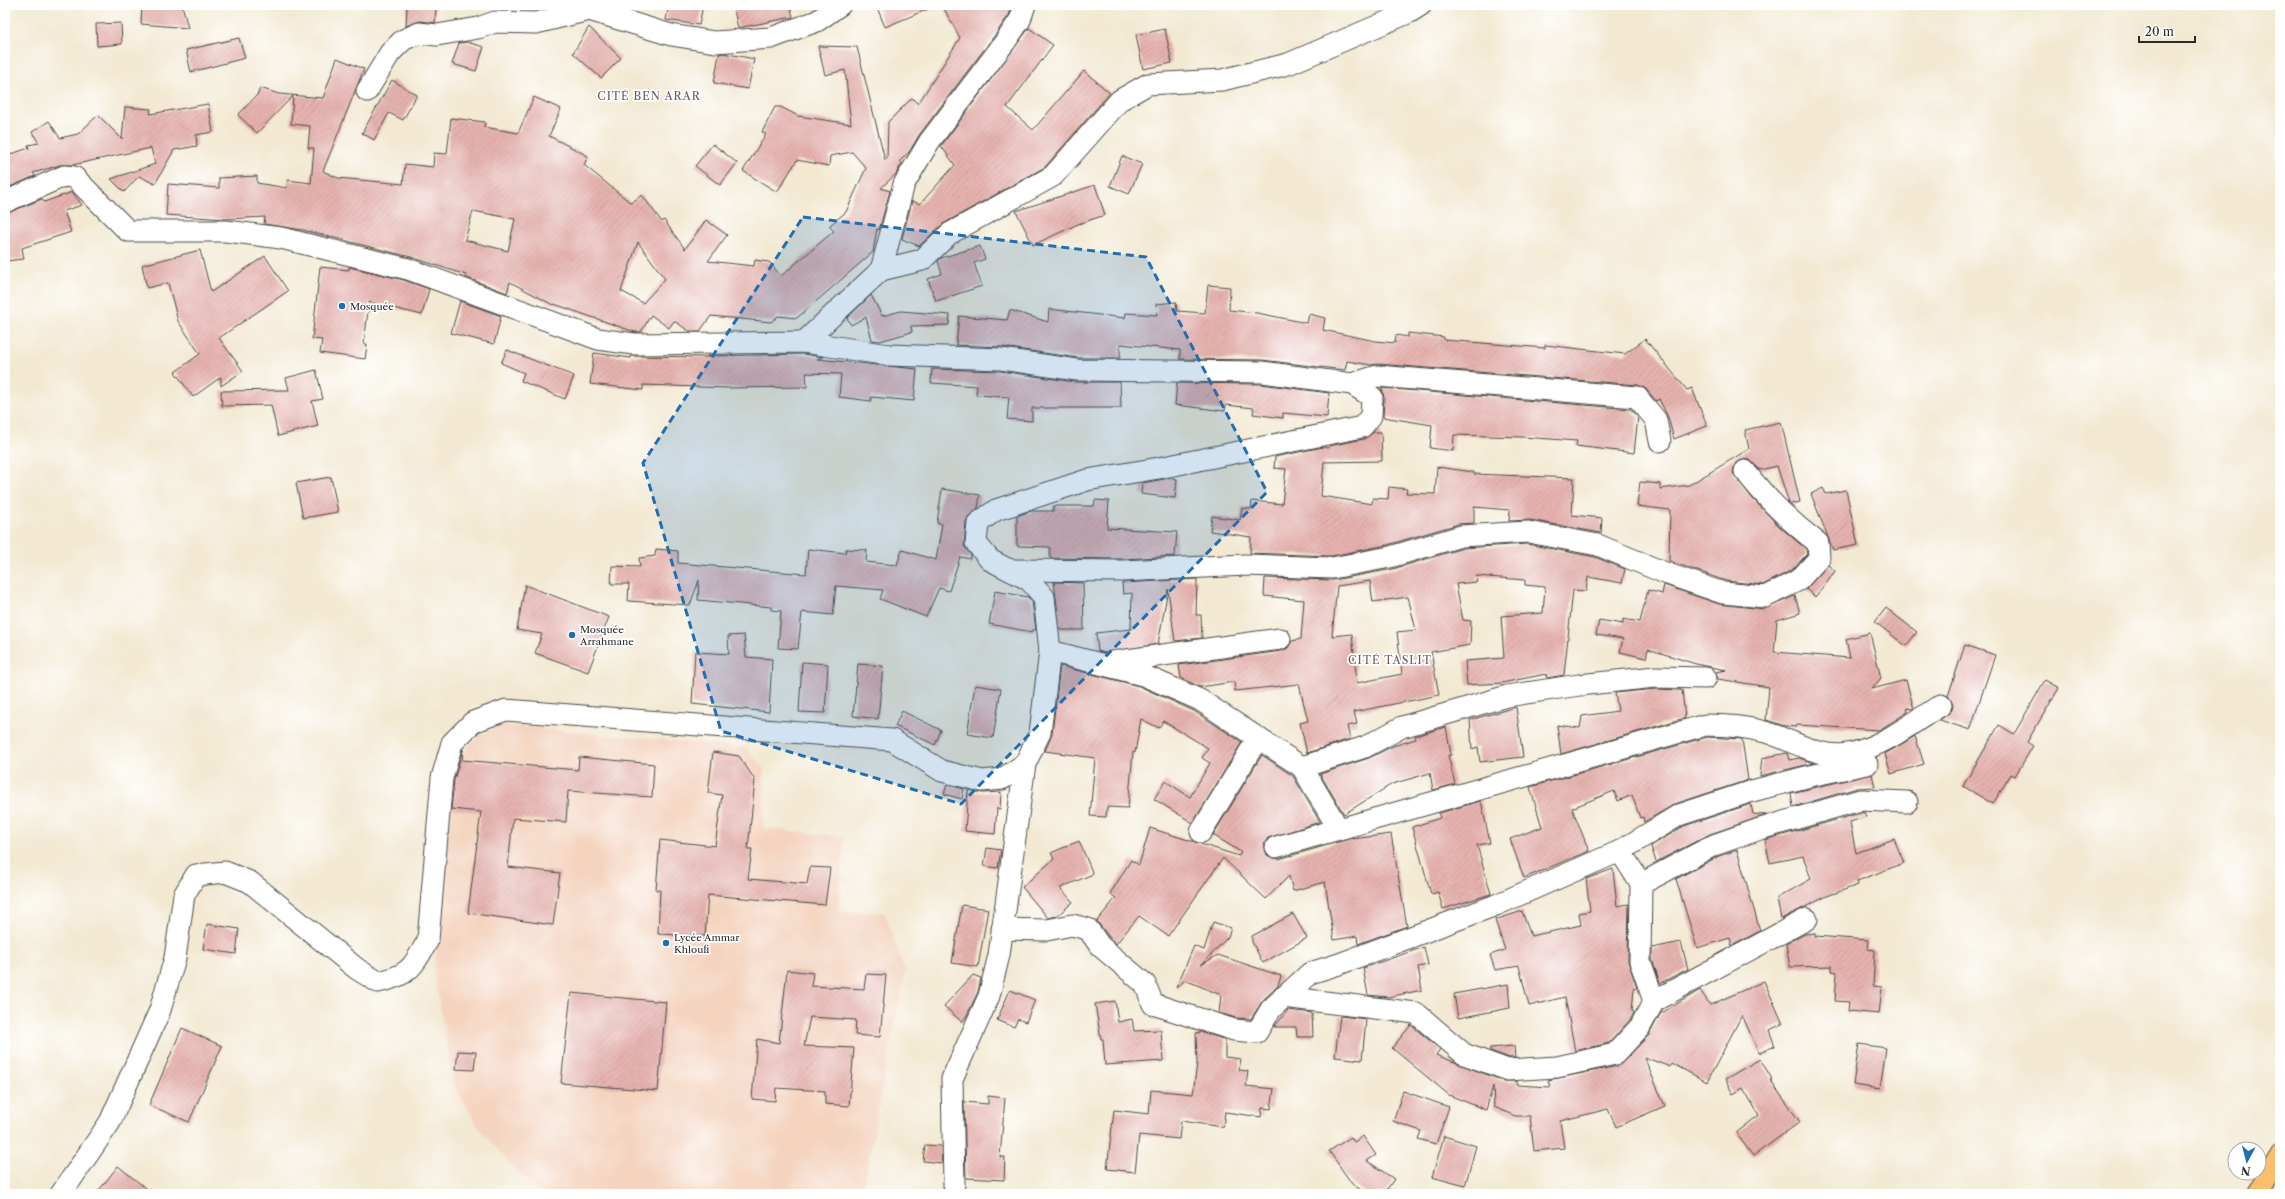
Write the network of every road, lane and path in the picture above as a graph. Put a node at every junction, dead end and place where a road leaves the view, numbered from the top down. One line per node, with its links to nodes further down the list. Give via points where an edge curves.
1 (840, 5): 4 (street, via 817,20 771,38 715,42 671,35 589,10 536,23 495,22 478,28 437,35 419,33 403,40 390,53)
2 (1026, 5): 6 (street, via 1020,20 929,142 904,184)
3 (1421, 5): 6 (street, via 1288,64 1222,80 1148,84 1120,100 1054,176 949,234 922,260)
4 (367, 91)
5 (5, 202): 7 (street, via 64,176 74,177 128,231 226,231 281,238 408,268 598,339 634,344)
6 (881, 270): 7 (street)
7 (804, 342): 8 (street, via 889,355 1001,359 1077,370 1262,372)
8 (1352, 384): 9 (street, via 1377,376 1638,397 1656,420); 11 (street, via 1372,397 1370,416 1362,427 1087,480 996,510 978,523 976,543 990,560)
9 (1660, 441)
10 (1745, 471): 11 (street, via 1765,498 1818,543 1819,558 1799,580 1765,597 1723,593 1665,573 1598,545 1528,532 1461,536 1390,557 1332,568 1245,565 1124,570)
11 (1009, 570): 13 (street, via 1029,580 1044,598)
12 (1280, 639): 14 (street)
13 (1050, 651): 14 (street); 18 (street, via 1040,733)
14 (1101, 664): 17 (street, via 1143,675 1200,700)
15 (1706, 678): 20 (street, via 1655,677 1507,696 1402,727 1365,747)
16 (1941, 705): 22 (street, via 1885,740 1852,754 1808,750 1766,732 1736,724 1705,725)
17 (1258, 738): 20 (street); 23 (street)
18 (1025, 764): 28 (street); 33 (street, via 1002,779 982,781 942,771 892,740 506,710 473,722 452,743 442,778 428,940 415,962 398,978 378,982 357,969 250,882 225,872 196,875 184,895 175,958 160,1010 110,1122)
19 (1867, 764): 25 (street, via 1752,791 1678,815)
20 (1302, 767): 22 (street)
21 (1907, 802): 26 (street, via 1860,800 1760,829 1714,845)
22 (1338, 828): 24 (street)
23 (1201, 832)
24 (1276, 847)
25 (1620, 851): 26 (street); 29 (street, via 1496,905 1310,973)
26 (1641, 884): 30 (street, via 1640,961)
27 (1807, 919): 30 (street)
28 (1002, 929): 29 (street, via 1047,930 1072,925 1088,929 1100,946 1145,984 1153,1004 1234,1030 1257,1032 1271,1009); 32 (street, via 989,996 952,1079)
29 (1283, 998): 30 (street, via 1416,1013 1464,1054 1508,1070 1557,1067 1615,1054 1640,1027)
30 (1654, 1001)
31 (2280, 1155): 34 (main road)
32 (954, 1185)
33 (61, 1194)
34 (2257, 1194)

